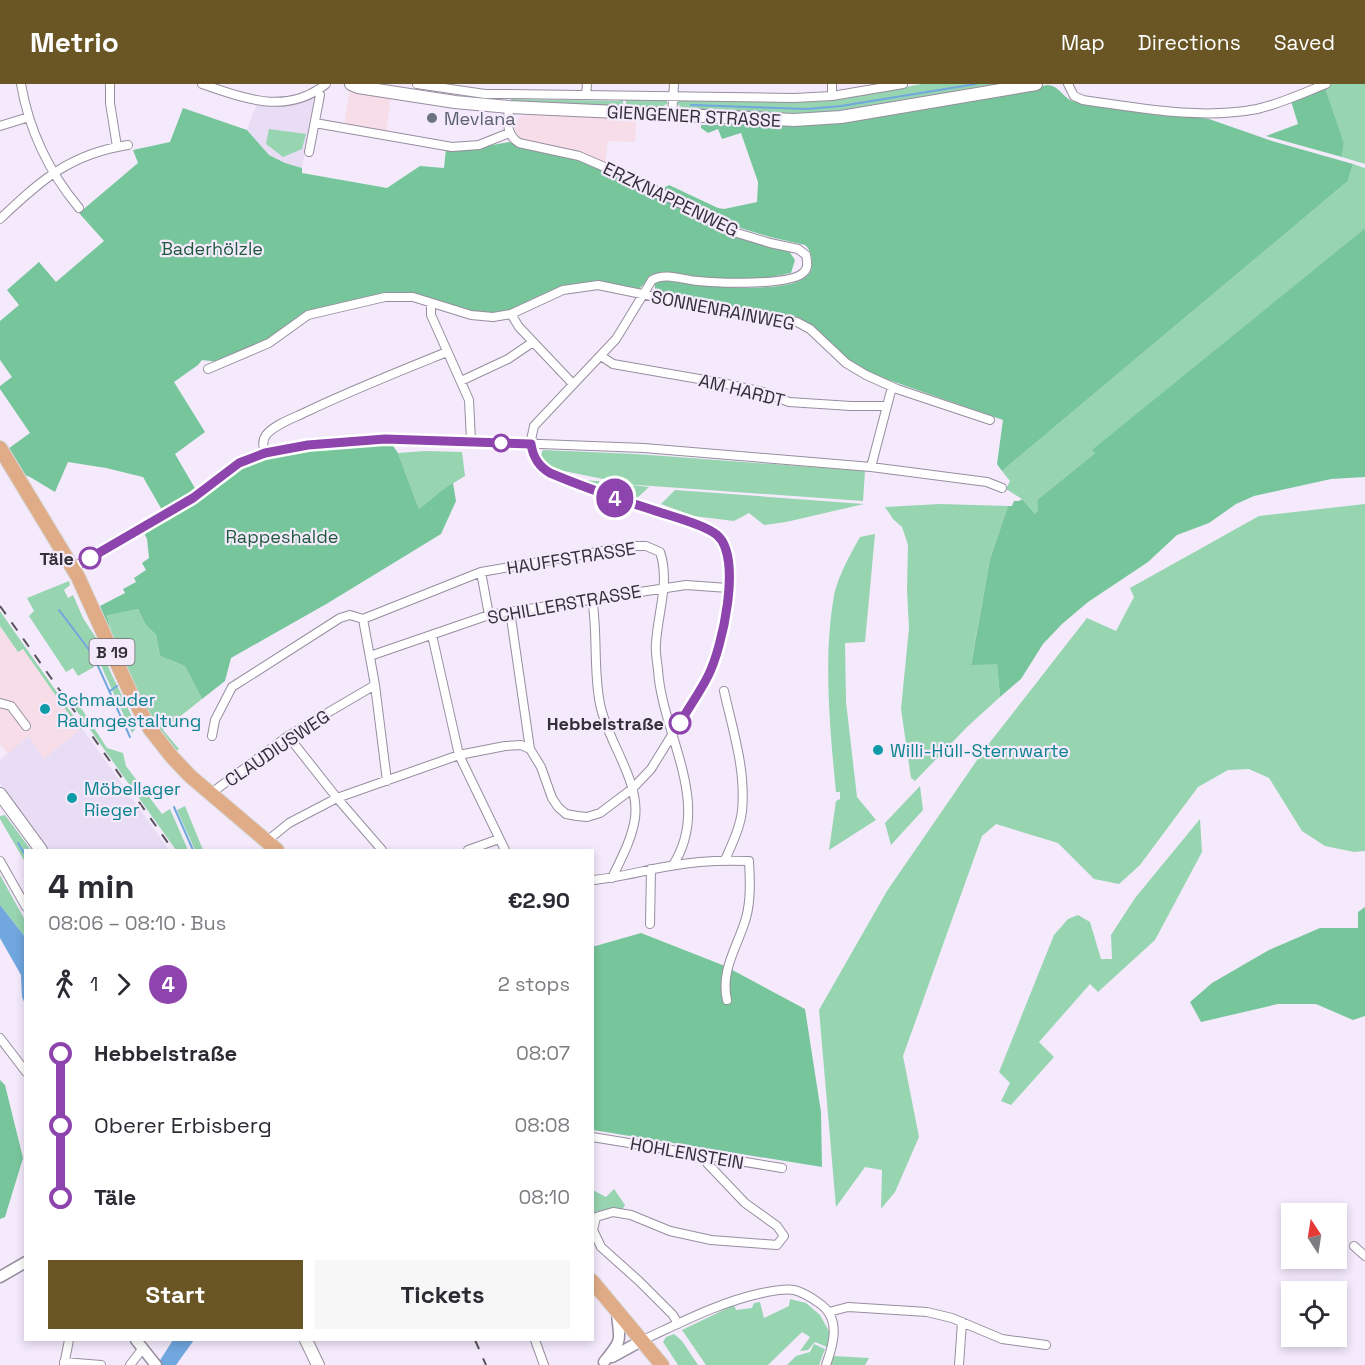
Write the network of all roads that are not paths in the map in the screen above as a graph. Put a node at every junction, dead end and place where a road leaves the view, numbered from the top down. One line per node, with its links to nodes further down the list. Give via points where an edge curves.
1 (21, 84): 21 (street)
2 (110, 84): 26 (street)
3 (202, 84): 15 (street, via 259,102 291,100)
4 (326, 84): 15 (street)
5 (351, 84): 19 (main road, GIENGENER STRASSE, via 455,102)
6 (417, 84): 19 (street, via 485,94)
7 (506, 84): 19 (street)
8 (587, 84): 16 (street)
9 (674, 84): 17 (street)
10 (832, 84): 18 (street)
11 (903, 84): 18 (street)
12 (1036, 84): 20 (main road, GIENGENER STRASSE, via 818,120)
13 (1068, 84): 14 (street, via 1074,96 1083,100 1209,114 1264,107)
14 (1326, 84)
15 (317, 90): 22 (street, via 320,95)
16 (586, 94): 17 (street); 19 (street)
17 (674, 96): 18 (street); 20 (street)
18 (832, 96)
19 (506, 103): 20 (main road, GIENGENER STRASSE); 24 (street)
20 (672, 116)
21 (29, 117): 23 (street); 28 (street)
22 (315, 123): 24 (street, via 452,147 479,145); 27 (street)
23 (0, 126)
24 (509, 133): 31 (street, ERZKNAPPENWEG, via 519,143 571,153 604,166 720,225 801,250 807,258 805,271 795,278 730,283 660,277 650,282)
25 (128, 145): 26 (street)
26 (117, 147): 28 (street, via 77,158)
27 (309, 152)
28 (54, 172): 29 (street); 30 (street)
29 (79, 208)
30 (0, 219)
31 (643, 294): 33 (street, SONNENRAINWEG, via 606,286 580,286); 36 (street, ERZKNAPPENWEG); 40 (street, SONNENRAINWEG, via 797,322 851,367)
32 (431, 303): 33 (street, via 478,316); 35 (street, via 431,315); 37 (street, via 392,296 308,315 269,343)
33 (511, 314): 34 (street)
34 (533, 342): 38 (street); 39 (street)
35 (447, 352): 38 (street); 46 (street, via 344,394 281,425 264,438)
36 (601, 356): 39 (street, ERZKNAPPENWEG); 41 (street, AM HARDT, via 613,364 730,384 789,402)
37 (208, 369)
38 (461, 381): 43 (street, via 469,400)
39 (573, 384): 44 (street, ERZKNAPPENWEG, via 536,423)
40 (892, 387): 41 (street); 42 (street, SONNENRAINWEG)
41 (887, 406): 47 (street)
42 (990, 420)
43 (471, 441): 44 (street); 46 (street, via 385,439)
44 (531, 444): 47 (street, via 644,448); 52 (street, via 534,457 550,473 717,535 726,548 730,566)
45 (0, 448): 49 (main road, B 19)
46 (265, 453): 49 (street, via 239,463 193,498)
47 (871, 467): 48 (street, via 987,482)
48 (1002, 488)
49 (73, 568): 71 (main road, B 19, via 131,694 154,734)
50 (481, 572): 51 (street, HAUFFSTRASSE, via 646,546 660,552); 55 (street, HAUFFSTRASSE); 56 (street, HAUFFSTRASSE)
51 (664, 587): 52 (street, SCHILLERSTRASSE); 53 (street, SCHILLERSTRASSE); 63 (street, via 656,655 661,697)
52 (728, 588): 63 (street, via 719,645 709,675)
53 (591, 598): 54 (street, SCHILLERSTRASSE); 69 (street, via 600,706)
54 (510, 611): 55 (street, SCHILLERSTRASSE); 66 (street)
55 (489, 615): 57 (street, SCHILLERSTRASSE)
56 (363, 619): 58 (street); 64 (street, via 350,615 340,618 232,687 215,720)
57 (432, 635): 58 (street, SCHILLERSTRASSE); 67 (street)
58 (370, 656): 59 (street)
59 (375, 685): 65 (street, CLAUDIUSWEG); 68 (street)
60 (724, 691): 79 (street, via 742,777 741,812)
61 (0, 703): 62 (street, via 11,706)
62 (26, 726)
63 (673, 735): 69 (street, via 651,769); 81 (street, via 686,788 688,818)
64 (212, 736)
65 (288, 736): 71 (street, CLAUDIUSWEG); 72 (street)
66 (530, 749): 67 (street, via 505,746); 69 (street, via 552,798 566,814 587,817 600,813)
67 (459, 755): 68 (street); 73 (street)
68 (387, 781): 72 (street)
69 (632, 789): 83 (street, via 634,818)
70 (0, 794): 75 (main road)
71 (210, 794): 74 (main road, B 19)
72 (337, 798): 74 (street, via 289,823); 76 (street)
73 (499, 839): 77 (street); 78 (street)
74 (272, 846)
75 (40, 849)
76 (381, 849)
77 (471, 849)
78 (504, 849)
79 (725, 860): 81 (street); 87 (street, via 749,861 750,881 746,917 728,965 724,986)
80 (0, 861): 85 (street)
81 (673, 865): 82 (street)
82 (651, 869): 83 (street); 86 (street)
83 (612, 878): 84 (street)
84 (594, 880)
85 (24, 903)
86 (650, 924)
87 (727, 1000)
88 (0, 1038): 89 (street)
89 (24, 1069)
90 (594, 1137): 91 (street, HOHLENSTEIN)
91 (707, 1157): 92 (street, HOHLENSTEIN); 93 (street, via 707,1163 745,1203 777,1226 784,1236 777,1245 669,1232 614,1212 596,1217)
92 (782, 1168)
93 (594, 1226)
94 (594, 1232): 103 (street, via 601,1247)
95 (1354, 1246): 96 (street)
96 (1365, 1256)
97 (24, 1263): 98 (street)
98 (0, 1278)
99 (594, 1283): 100 (main road)
100 (617, 1309): 104 (main road); 112 (street, via 619,1344)
101 (829, 1312): 102 (street, via 848,1307 927,1312); 103 (street, via 801,1292 783,1290 729,1301); 118 (street, via 834,1332)
102 (962, 1322): 109 (street, via 1002,1339); 119 (street)
103 (678, 1324): 104 (street)
104 (643, 1340): 112 (street); 117 (main road)
105 (69, 1341): 110 (street)
106 (306, 1341): 115 (main road)
107 (535, 1341): 116 (street)
108 (138, 1342): 111 (street); 114 (street)
109 (1046, 1345)
110 (64, 1363): 113 (street)
111 (154, 1363)
112 (602, 1363)
113 (101, 1365)
114 (130, 1365)
115 (318, 1365)
116 (544, 1365)
117 (662, 1365)
118 (826, 1365)
119 (959, 1365)

